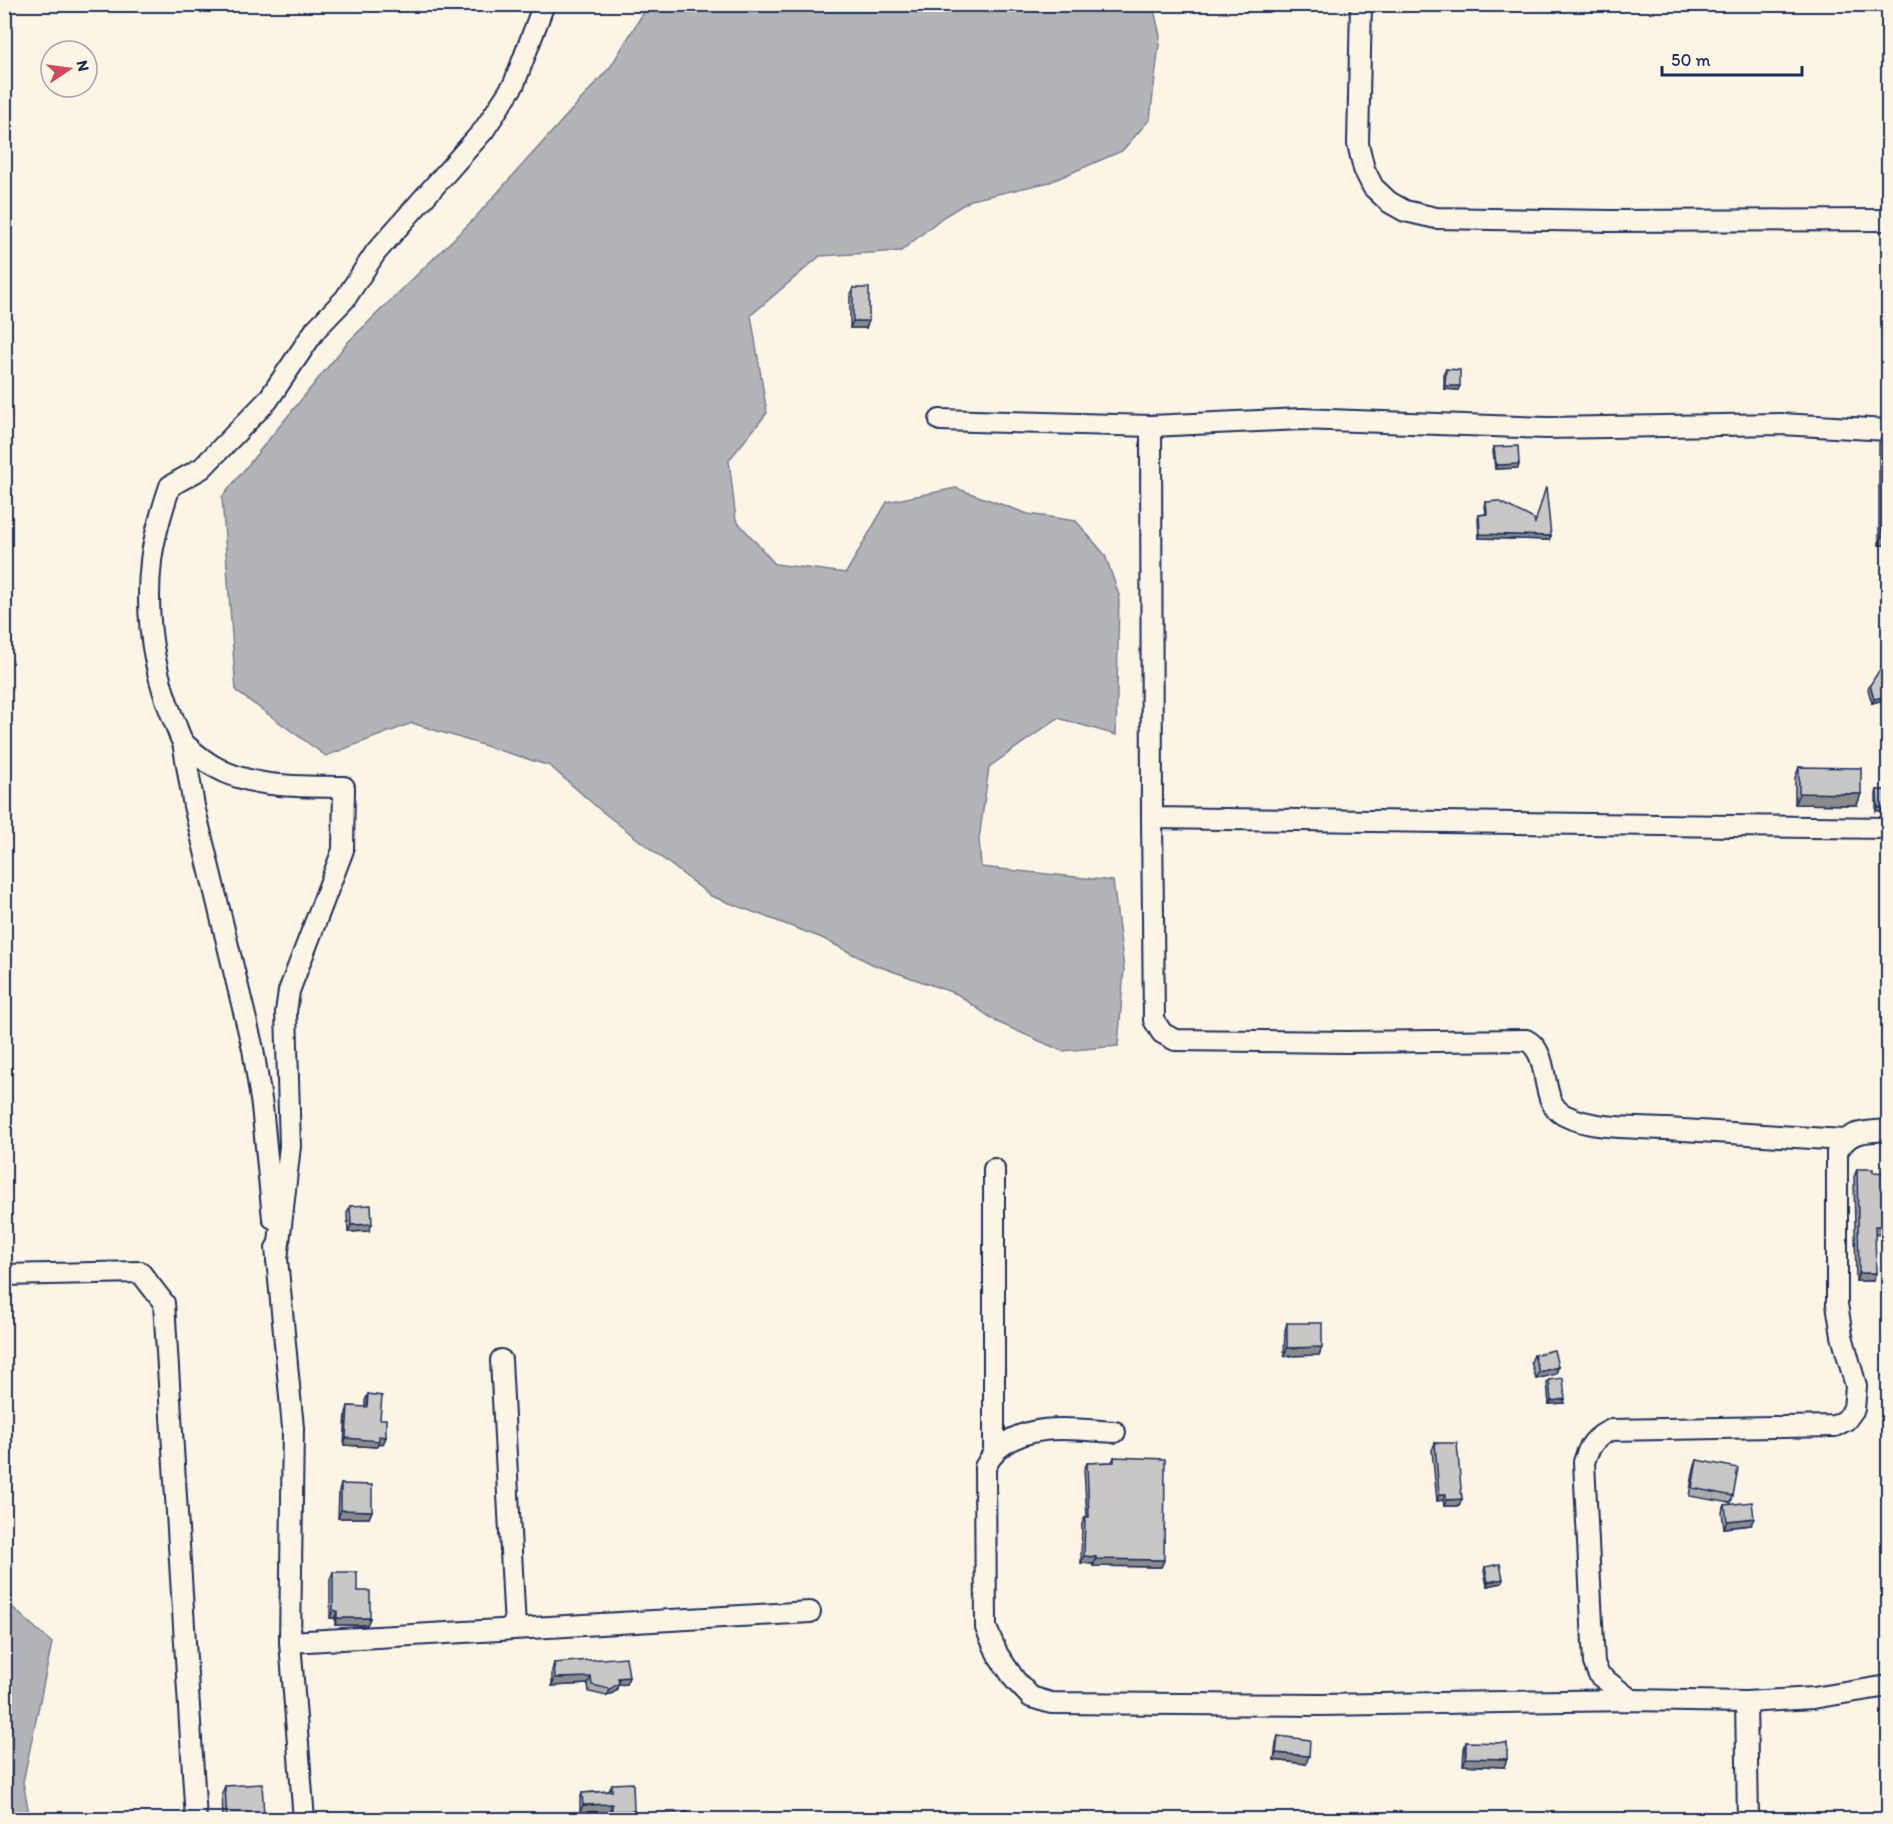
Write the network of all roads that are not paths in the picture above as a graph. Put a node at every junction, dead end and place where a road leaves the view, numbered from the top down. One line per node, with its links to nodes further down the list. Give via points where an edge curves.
1 (544, 4): 7 (street, via 514,84 484,130 376,252 345,299 315,329 268,400 202,468 170,486 151,561 150,613 152,647 165,700)
2 (1361, 4): 3 (street, via 1358,144 1372,187 1405,211 1448,219)
3 (1888, 220)
4 (940, 420): 5 (street)
5 (1151, 426): 6 (street, via 1301,419 1547,428 1781,424); 8 (street)
6 (1888, 430)
7 (183, 742): 13 (street, via 253,1049); 13 (street, via 216,767 239,776 279,786 344,787 343,850 289,991 286,1012 290,1146)
8 (1152, 818): 9 (street); 11 (street, via 1154,1020 1162,1033 1175,1040 1526,1040 1539,1056 1552,1104 1564,1115 1612,1125)
9 (1888, 828)
10 (1888, 1130): 11 (street, via 1857,1133)
11 (1844, 1140): 22 (street, via 1838,1152 1837,1304 1856,1386 1854,1409 1846,1420 1835,1426 1611,1430 1598,1436 1588,1448 1584,1462 1594,1663 1599,1675)
12 (994, 1169): 17 (street)
13 (277, 1260): 20 (street, via 293,1428)
14 (4, 1275): 24 (street, via 140,1272 164,1303)
15 (501, 1360): 19 (street)
16 (1115, 1432): 17 (street, via 1049,1428 1023,1435)
17 (994, 1454): 22 (street, via 985,1467 986,1628 998,1655 1031,1697 1051,1703 1320,1706)
18 (810, 1612): 19 (street)
19 (515, 1628): 20 (street)
20 (290, 1642): 25 (street)
21 (1888, 1686): 23 (street, via 1802,1699)
22 (1631, 1700): 23 (street)
23 (1746, 1702): 26 (street)
24 (196, 1820)
25 (304, 1820)
26 (1748, 1820)

